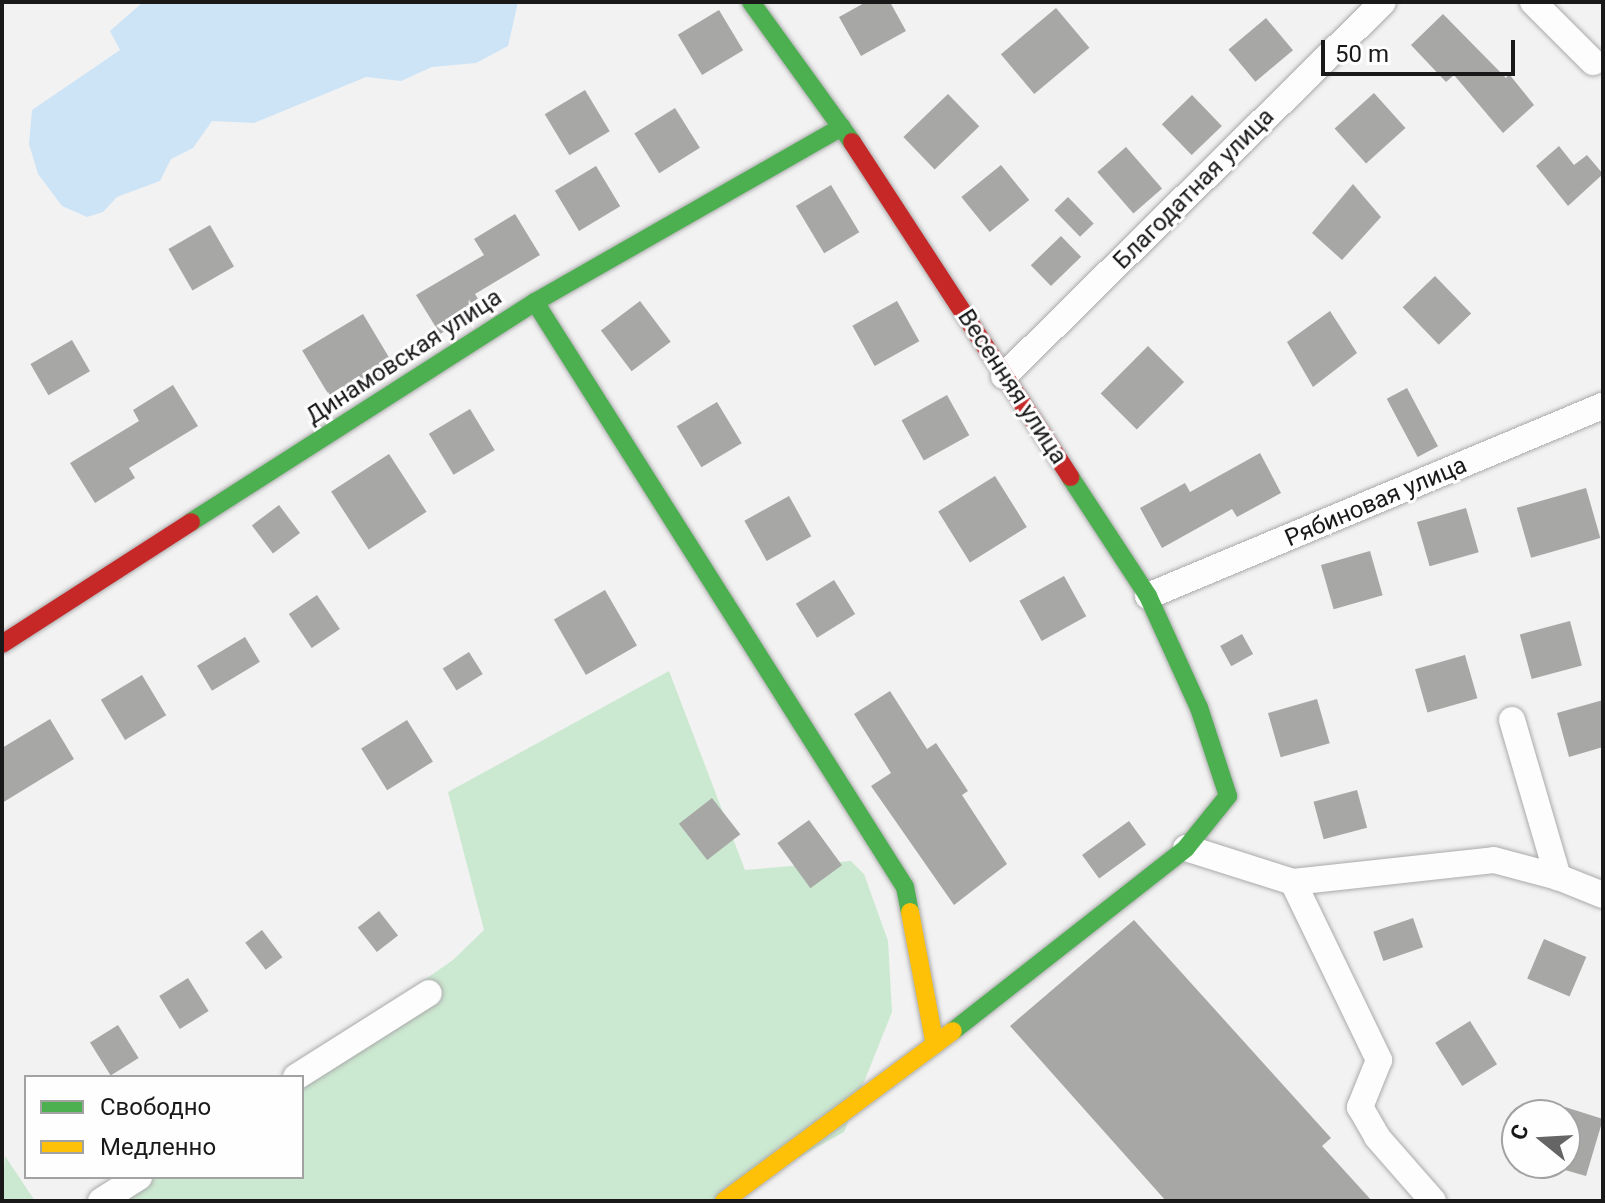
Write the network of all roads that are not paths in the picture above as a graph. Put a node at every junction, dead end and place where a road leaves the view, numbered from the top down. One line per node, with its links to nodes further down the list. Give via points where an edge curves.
1 (751, 2): 5 (street, Весенняя улица)
2 (1383, 2): 7 (street, Благодатная улица)
3 (1533, 2): 4 (street)
4 (1593, 62)
5 (842, 127): 6 (street, Динамовская улица); 7 (street, Весенняя улица)
6 (535, 302): 10 (street, Динамовская улица); 17 (street, via 905,887)
7 (1004, 376): 9 (street, Весенняя улица)
8 (1603, 406): 9 (street, Рябиновая улица)
9 (1148, 596): 12 (street, Весенняя улица, via 1199,708 1228,796)
10 (2, 644)
11 (1512, 720): 13 (street)
12 (1186, 848): 14 (street); 17 (street)
13 (1558, 877): 14 (street, via 1494,860); 15 (street)
14 (1293, 882): 22 (street, via 1379,1060 1360,1107 1377,1137)
15 (1603, 895)
16 (429, 993): 18 (street)
17 (935, 1045): 21 (street)
18 (299, 1075)
19 (136, 1179): 20 (street)
20 (101, 1201)
21 (724, 1201)
22 (1433, 1201)

